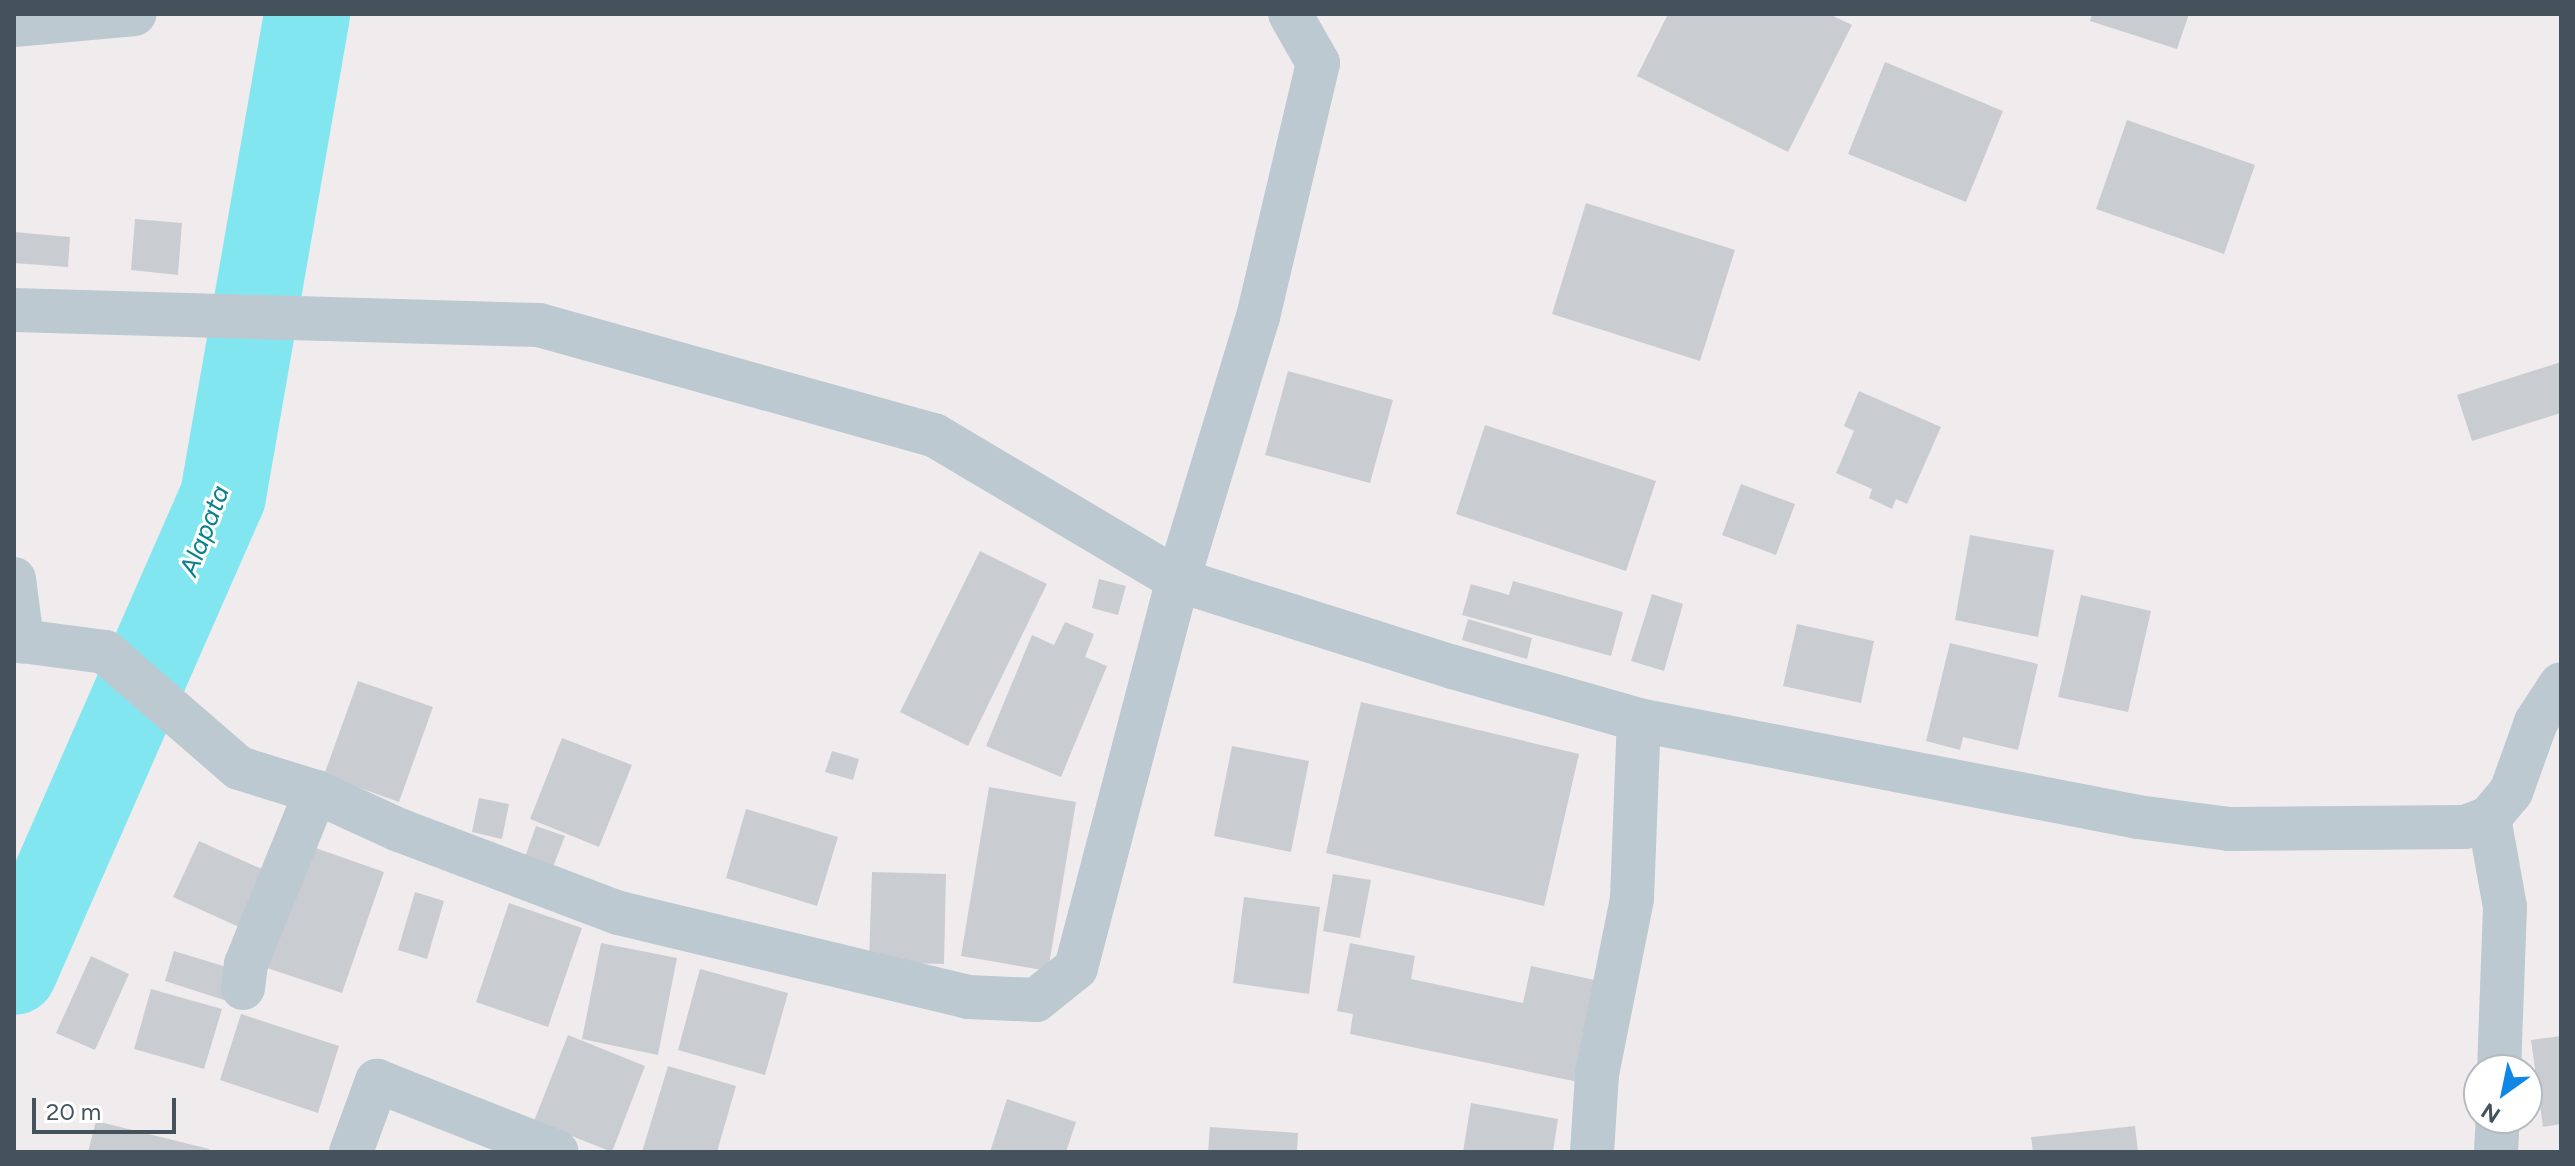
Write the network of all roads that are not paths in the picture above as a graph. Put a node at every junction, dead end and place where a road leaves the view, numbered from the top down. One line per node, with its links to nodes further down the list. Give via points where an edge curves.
1 (134, 14): 3 (street)
2 (1290, 14): 6 (street, via 1318,63 1258,317)
3 (14, 25)
4 (14, 310): 6 (street, via 539,325 934,435)
5 (14, 579): 7 (street)
6 (1178, 580): 9 (street); 10 (street, via 1076,968 1036,1000 968,997 619,913 399,830)
7 (18, 641): 10 (street, via 105,652 239,768)
8 (2561, 684): 11 (street, via 2536,722 2511,792)
9 (1639, 720): 11 (street, via 2138,817 2229,829 2465,827); 16 (street, via 1632,899 1597,1074)
10 (316, 792): 12 (street, via 246,964)
11 (2489, 818): 13 (street, via 2505,907)
12 (243, 988)
13 (2500, 1054)
14 (351, 1152): 15 (street, via 377,1081)
15 (557, 1152)
16 (1592, 1152)

